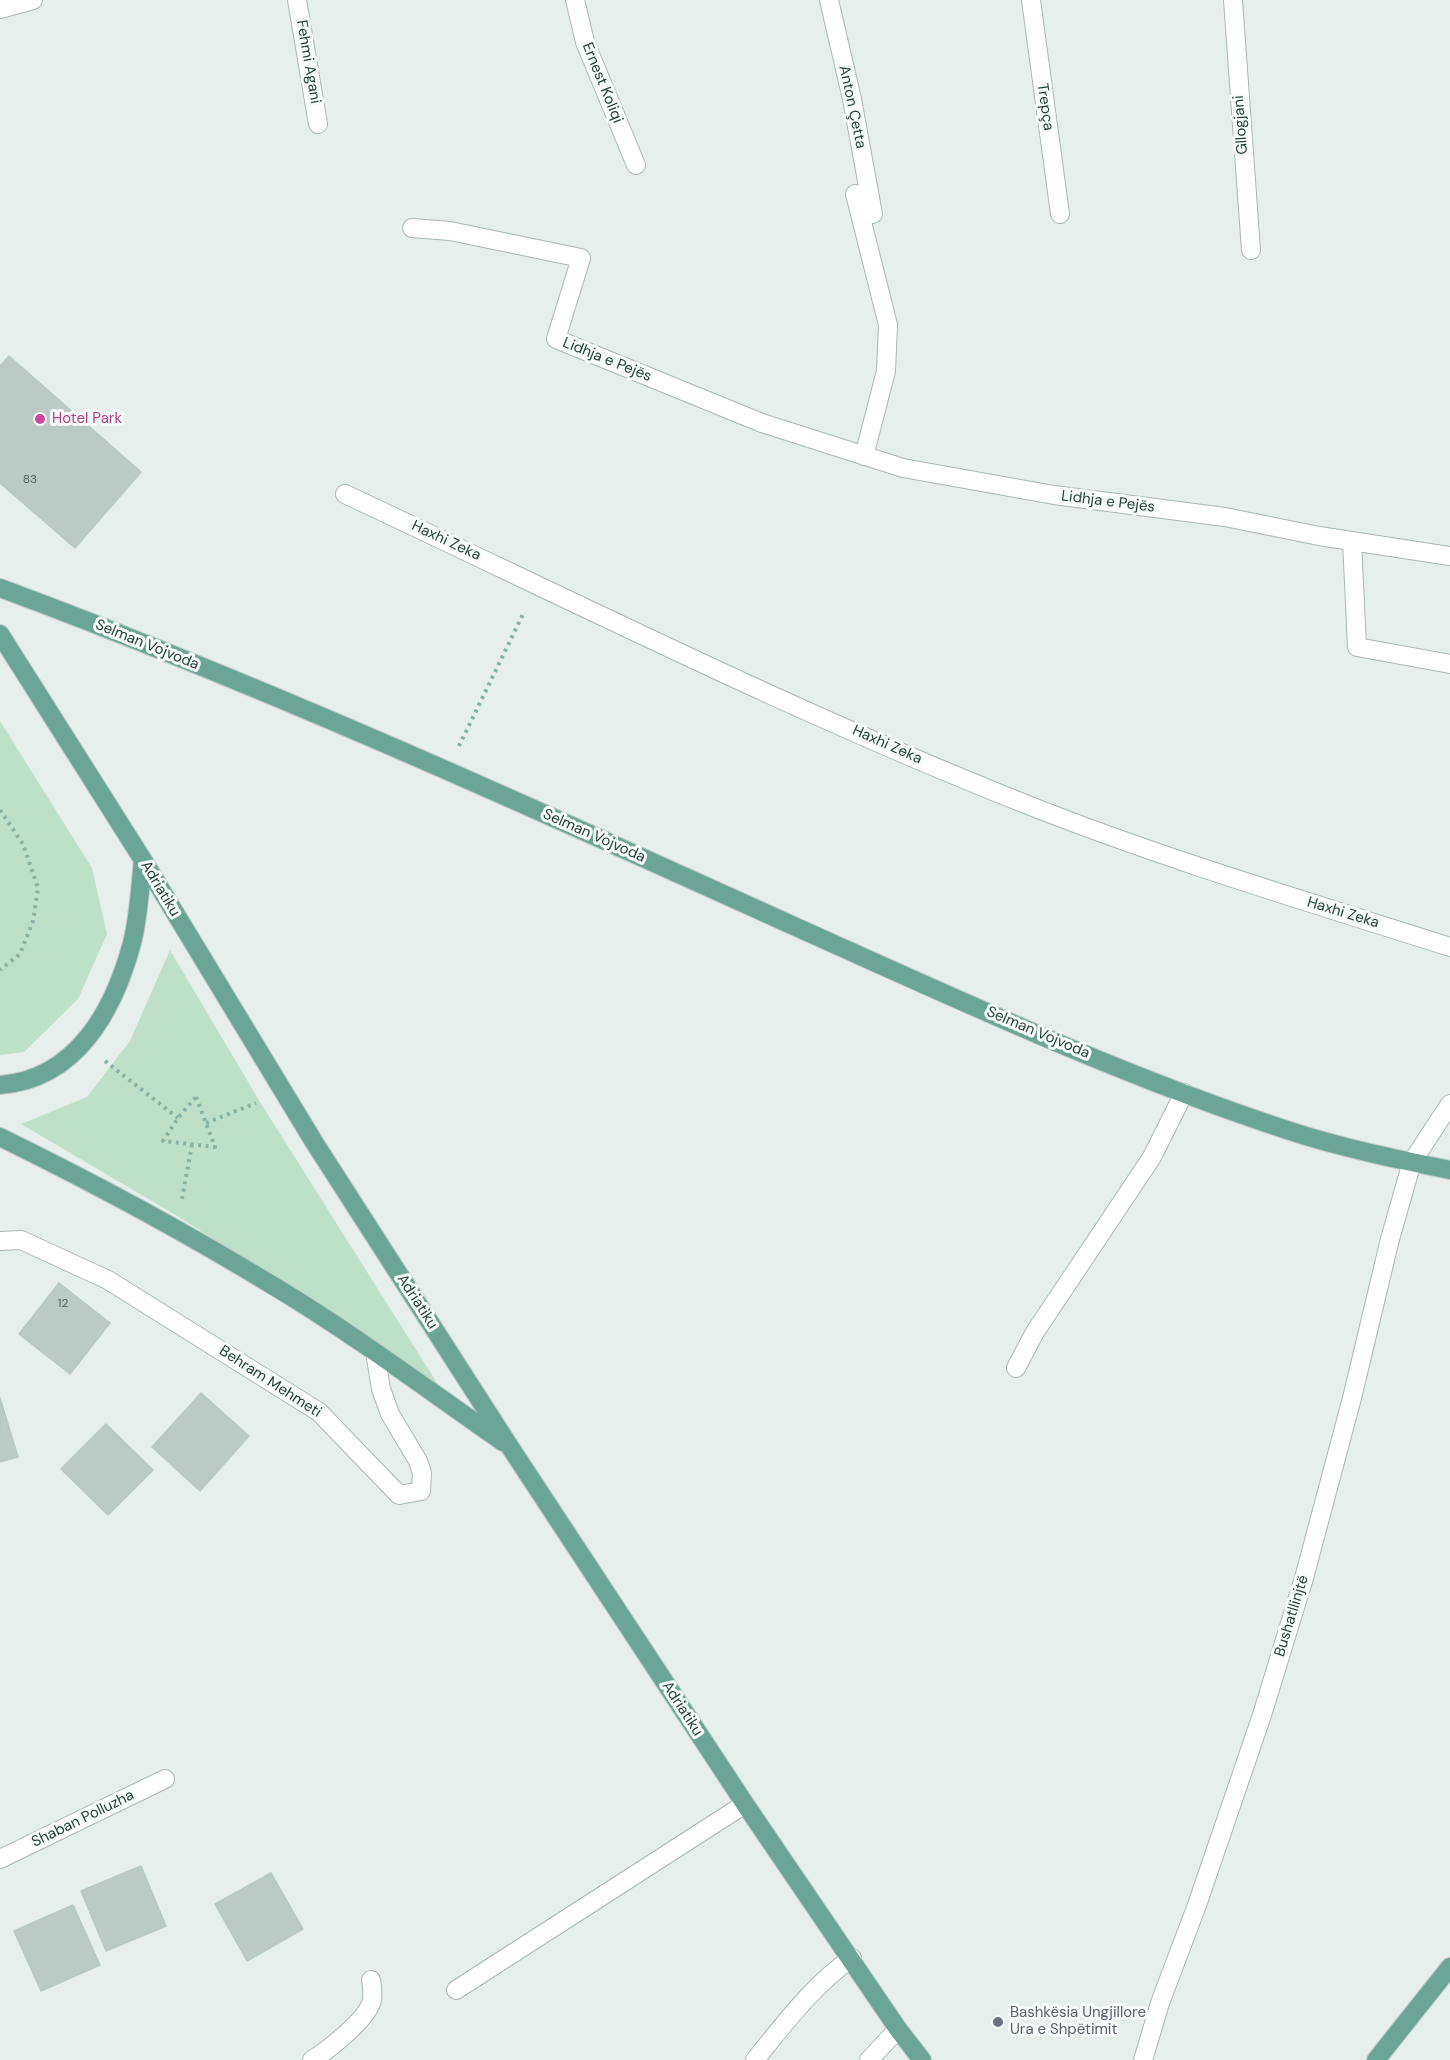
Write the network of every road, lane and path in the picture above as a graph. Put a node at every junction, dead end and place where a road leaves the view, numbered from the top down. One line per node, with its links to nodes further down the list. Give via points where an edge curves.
1 (33, 0): 7 (street)
2 (297, 0): 8 (street, Fehmi Agani)
3 (575, 0): 9 (street, Ernest Koliqi, via 585,42)
4 (829, 0): 11 (street, Anton Çetta)
5 (1031, 0): 12 (street, Trepça)
6 (1233, 0): 14 (street, Gllogjani)
7 (0, 9)
8 (318, 124)
9 (636, 165)
10 (855, 194): 15 (street, via 888,325 886,371)
11 (873, 214)
12 (1059, 214)
13 (412, 228): 15 (street, Lidhja e Pejës, via 450,231 581,258 556,339 762,423)
14 (1251, 250)
15 (864, 456): 17 (street, Lidhja e Pejës, via 903,468 1054,495 1225,517)
16 (345, 494): 19 (street, Haxhi Zeka)
17 (1352, 541): 18 (street, Lidhja e Pejës); 22 (street, via 1357,647)
18 (1450, 556)
19 (537, 584): 23 (path); 26 (street, Haxhi Zeka, via 654,642 1029,805 1214,873)
20 (0, 588): 23 (main road, Selman Vojvoda, via 127,635)
21 (0, 634): 25 (main road, Adriatiku)
22 (1450, 664)
23 (447, 770): 31 (main road, Selman Vojvoda, via 889,969)
24 (0, 810): 27 (path, via 23,844 38,888 33,921 20,954)
25 (142, 860): 28 (main road, via 132,941 122,972 110,1002); 30 (main road, Adriatiku)
26 (1450, 947)
27 (0, 970)
28 (81, 1047): 29 (main road, via 57,1067 33,1079); 33 (path)
29 (0, 1085)
30 (284, 1092): 34 (path); 43 (main road, Adriatiku)
31 (1184, 1093): 37 (main road, Selman Vojvoda, via 1291,1131); 42 (street, via 1152,1157 1035,1332)
32 (1450, 1104): 37 (street, Bushatllinjtë)
33 (178, 1118): 34 (path, via 196,1097); 36 (path, via 163,1140)
34 (206, 1123): 36 (path, via 215,1147)
35 (0, 1137): 39 (main road)
36 (192, 1144): 39 (path)
37 (1412, 1162): 38 (main road, Selman Vojvoda); 56 (street, Bushatllinjtë, via 1304,1578 1262,1714)
38 (1450, 1170)
39 (174, 1227): 41 (main road)
40 (0, 1241): 41 (street, Behram Mehmeti, via 21,1240 108,1280 319,1412 399,1495 421,1491 422,1473 390,1414)
41 (375, 1352): 43 (main road)
42 (1016, 1368)
43 (510, 1447): 45 (main road, Adriatiku)
44 (165, 1779): 46 (street, Shaban Polluzha)
45 (745, 1804): 47 (main road, Adriatiku); 50 (street)
46 (0, 1859)
47 (852, 1958): 51 (main road, Adriatiku); 53 (street, via 831,1972 804,2000)
48 (1450, 1967): 57 (main road)
49 (371, 1980): 52 (street, via 372,1999 366,2014)
50 (456, 1990)
51 (898, 2029): 54 (street); 55 (main road, Adriatiku)
52 (312, 2060)
53 (755, 2060)
54 (869, 2060)
55 (921, 2060)
56 (1143, 2060)
57 (1376, 2060)

